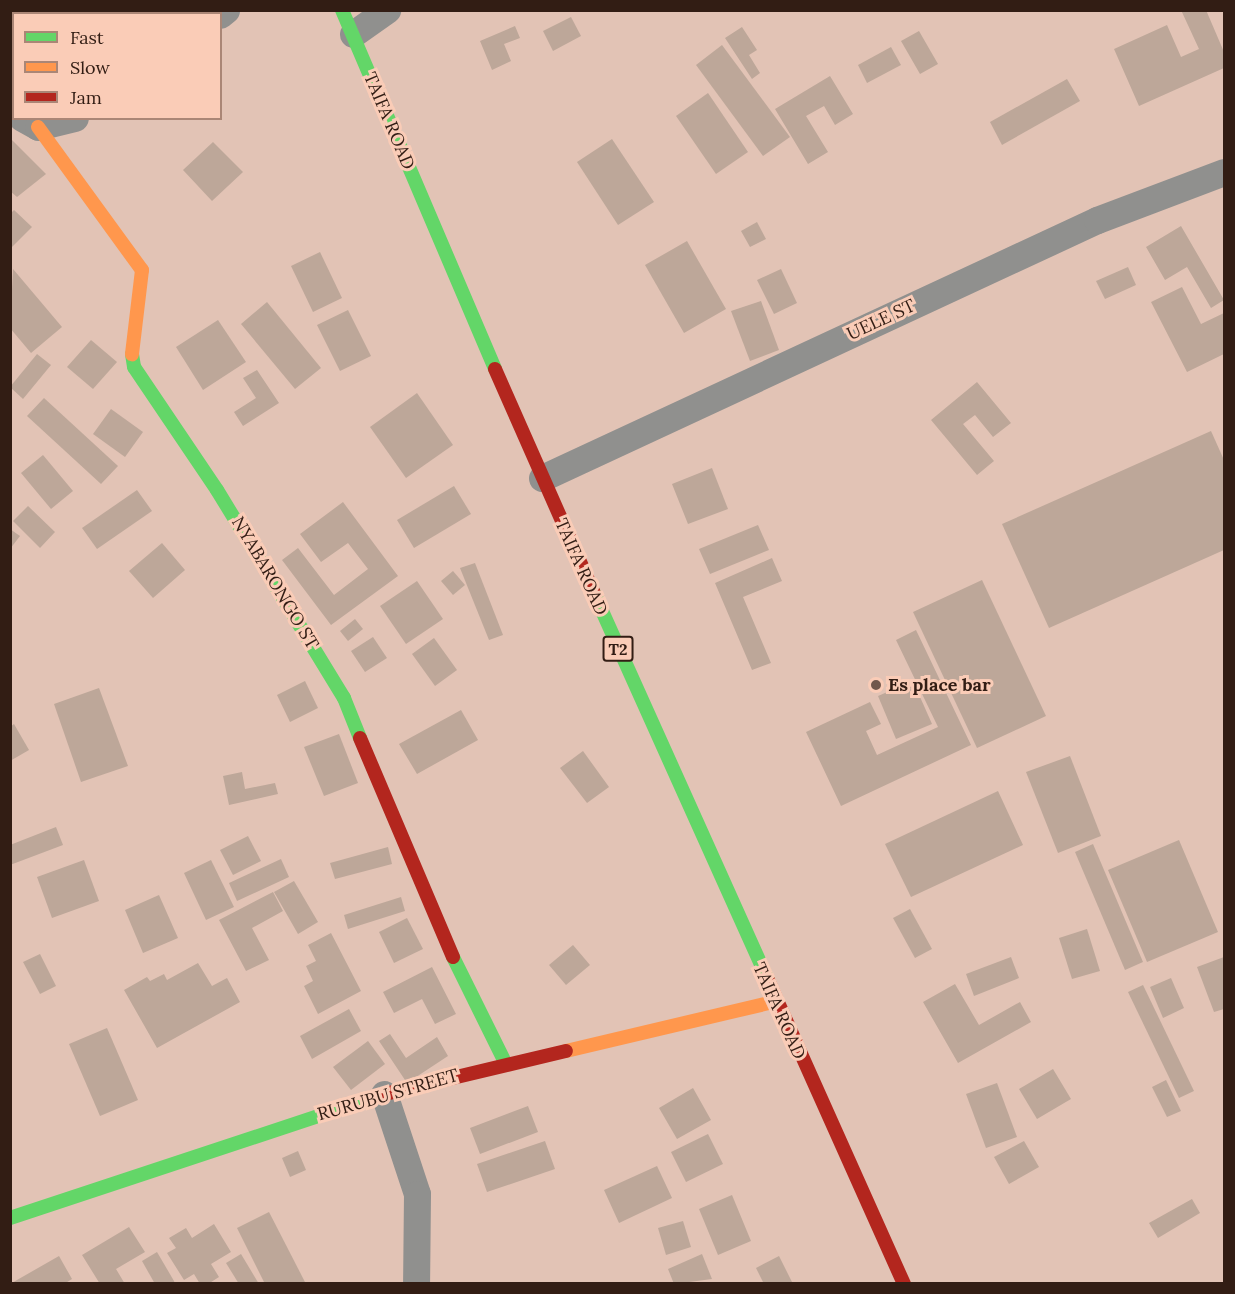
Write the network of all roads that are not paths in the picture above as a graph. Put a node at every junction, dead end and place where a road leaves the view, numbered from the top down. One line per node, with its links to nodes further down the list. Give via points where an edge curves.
1 (387, 10): 2 (street)
2 (347, 22): 6 (main road, TAIFA ROAD / T2)
3 (57, 120): 4 (street, NYABARONGO ST)
4 (30, 123): 8 (main road, NYABARONGO ST, via 142,270 141,300 131,341 134,368 247,537 344,698 434,919)
5 (1224, 172): 6 (street, UELE ST, via 1097,220)
6 (542, 478): 7 (main road, TAIFA ROAD / T2)
7 (774, 1002): 8 (main road, RURUBU STREET); 12 (main road, TAIFA ROAD / T2)
8 (505, 1062): 9 (main road, RURUBU STREET)
9 (384, 1094): 10 (main road, RURUBU STREET); 11 (street, via 417,1194)
10 (10, 1218)
11 (416, 1284)
12 (904, 1284)

